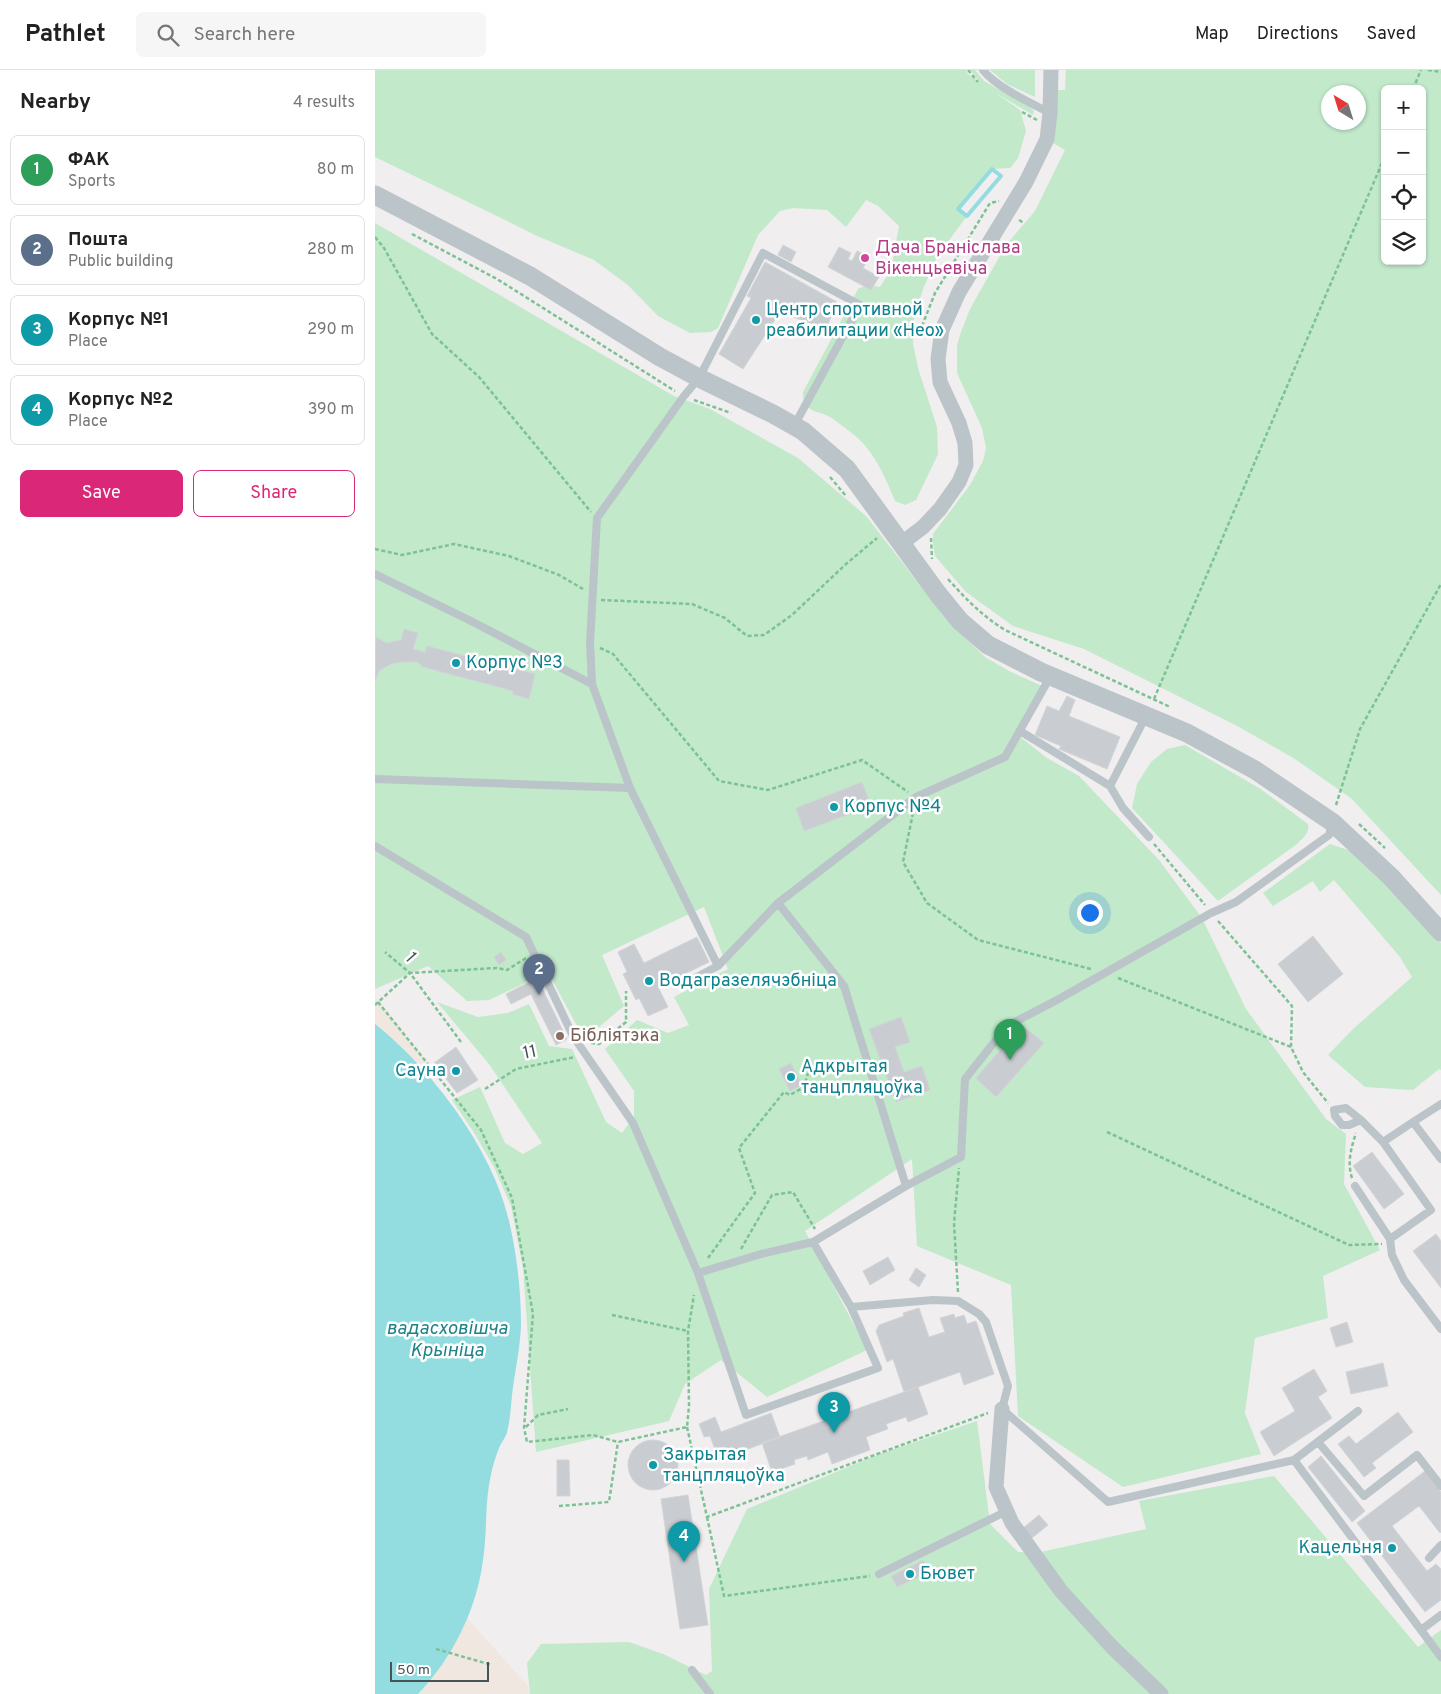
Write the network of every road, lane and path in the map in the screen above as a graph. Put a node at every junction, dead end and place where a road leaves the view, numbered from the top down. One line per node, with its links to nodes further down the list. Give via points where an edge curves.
1 (983, 70): 7 (lane, via 997,83)
2 (1051, 70): 7 (street)
3 (1421, 70): 6 (path)
4 (1428, 70): 5 (path)
5 (1441, 72)
6 (1415, 85)
7 (1051, 113): 21 (street, via 1047,139 1026,182 959,292 942,330 938,360 940,382 959,423 965,443 965,465 959,482 940,509)
8 (1381, 165): 30 (path)
9 (375, 195): 12 (street, via 530,276 660,358)
10 (410, 233): 13 (path, via 497,279)
11 (375, 238): 18 (path, via 384,248 432,334 479,377)
12 (699, 378): 13 (lane); 15 (street); 15 (lane, via 763,253 860,305)
13 (684, 396): 14 (path); 18 (lane)
14 (739, 416)
15 (794, 426): 21 (street, via 847,469)
16 (828, 474): 17 (path)
17 (849, 501)
18 (597, 518): 26 (lane)
19 (879, 537): 26 (path, via 792,615 764,635 747,636 725,618 692,604 601,600)
20 (931, 538): 23 (path)
21 (902, 543): 28 (street, via 960,621 988,645)
22 (375, 549): 26 (path, via 402,555 454,544 509,556 559,576)
23 (932, 560)
24 (375, 574): 29 (lane)
25 (1441, 584): 36 (path, via 1360,729)
26 (592, 595): 29 (lane)
27 (597, 646): 35 (path, via 613,654 719,781 768,790 862,760)
28 (1051, 676): 30 (street); 31 (lane)
29 (592, 684): 34 (lane)
30 (1146, 716): 33 (lane); 36 (street, via 1187,733 1255,770)
31 (1020, 731): 33 (lane); 35 (lane, via 1005,757)
32 (375, 779): 34 (lane)
33 (1110, 786): 37 (lane, via 1123,808)
34 (630, 788): 44 (lane)
35 (916, 797): 39 (lane); 45 (path, via 903,862 927,902 978,940)
36 (1332, 822): 40 (lane, via 1329,835 1236,902); 41 (street)
37 (1149, 837): 40 (path)
38 (375, 846): 43 (lane, via 526,937)
39 (778, 903): 44 (lane); 67 (lane, via 844,986)
40 (1211, 913): 45 (lane); 55 (path, via 1292,1006)
41 (1441, 932)
42 (385, 952): 46 (path, 1)
43 (534, 954): 46 (path, via 507,970); 53 (lane)
44 (718, 966): 47 (lane)
45 (1104, 972): 55 (path); 65 (lane, via 1007,1026 965,1078)
46 (410, 973): 49 (path, 1); 54 (path)
47 (683, 984)
48 (626, 991): 51 (path, via 626,1022)
49 (378, 1002): 50 (path, 1); 82 (path, via 481,1130 513,1198 533,1314)
50 (375, 1005)
51 (615, 1032): 52 (path); 53 (path, via 599,1044)
52 (628, 1040)
53 (577, 1041): 56 (lane)
54 (461, 1042)
55 (1291, 1047): 60 (path, via 1303,1072)
56 (586, 1054): 58 (path, 11, via 516,1069); 72 (lane, via 633,1123)
57 (808, 1073): 72 (path, via 804,1087 789,1095 785,1092 739,1148 755,1194)
58 (485, 1090)
59 (1441, 1104): 62 (lane)
60 (1334, 1110): 61 (lane, via 1346,1108); 61 (lane, via 1342,1125)
61 (1361, 1120): 64 (lane); 68 (path, via 1352,1145 1349,1168)
62 (1413, 1122): 64 (lane); 66 (lane)
63 (1107, 1132): 69 (path, via 1349,1245 1384,1244)
64 (1383, 1142): 69 (lane, via 1431,1210)
65 (961, 1157): 67 (lane); 73 (path, via 954,1224)
66 (1441, 1159)
67 (906, 1186): 70 (lane)
68 (1355, 1186): 69 (lane)
69 (1390, 1239): 76 (lane, via 1392,1255 1404,1280)
70 (813, 1242): 71 (lane); 71 (path, via 815,1230 793,1192 772,1195); 74 (lane)
71 (734, 1262): 72 (lane)
72 (698, 1273): 74 (lane, via 746,1415 878,1368); 77 (path)
73 (959, 1301): 74 (lane); 78 (lane, via 986,1322 1008,1386)
74 (851, 1307)
75 (612, 1316): 77 (path)
76 (1441, 1329)
77 (688, 1331): 81 (path)
78 (1002, 1408): 85 (lane, via 1108,1502); 88 (street, via 996,1487); 89 (path)
79 (568, 1409): 82 (path, via 538,1415)
80 (1358, 1411): 84 (lane)
81 (687, 1427): 83 (path); 89 (path)
82 (525, 1428): 83 (path, via 527,1442 593,1435)
83 (618, 1442): 87 (path, via 609,1502)
84 (1318, 1442): 85 (lane); 86 (lane, via 1364,1496 1417,1455)
85 (1295, 1460): 94 (lane)
86 (1441, 1486)
87 (559, 1506)
88 (1007, 1511): 92 (lane); 100 (street, via 1012,1523 1061,1591)
89 (707, 1517): 92 (path, via 724,1596)
90 (1441, 1545): 91 (lane)
91 (1429, 1558)
92 (879, 1574)
93 (1441, 1615): 94 (lane)
94 (1421, 1630): 96 (lane)
95 (436, 1649): 97 (path)
96 (1441, 1657)
97 (492, 1665)
98 (692, 1670): 99 (lane)
99 (710, 1694)
100 (1161, 1694)

